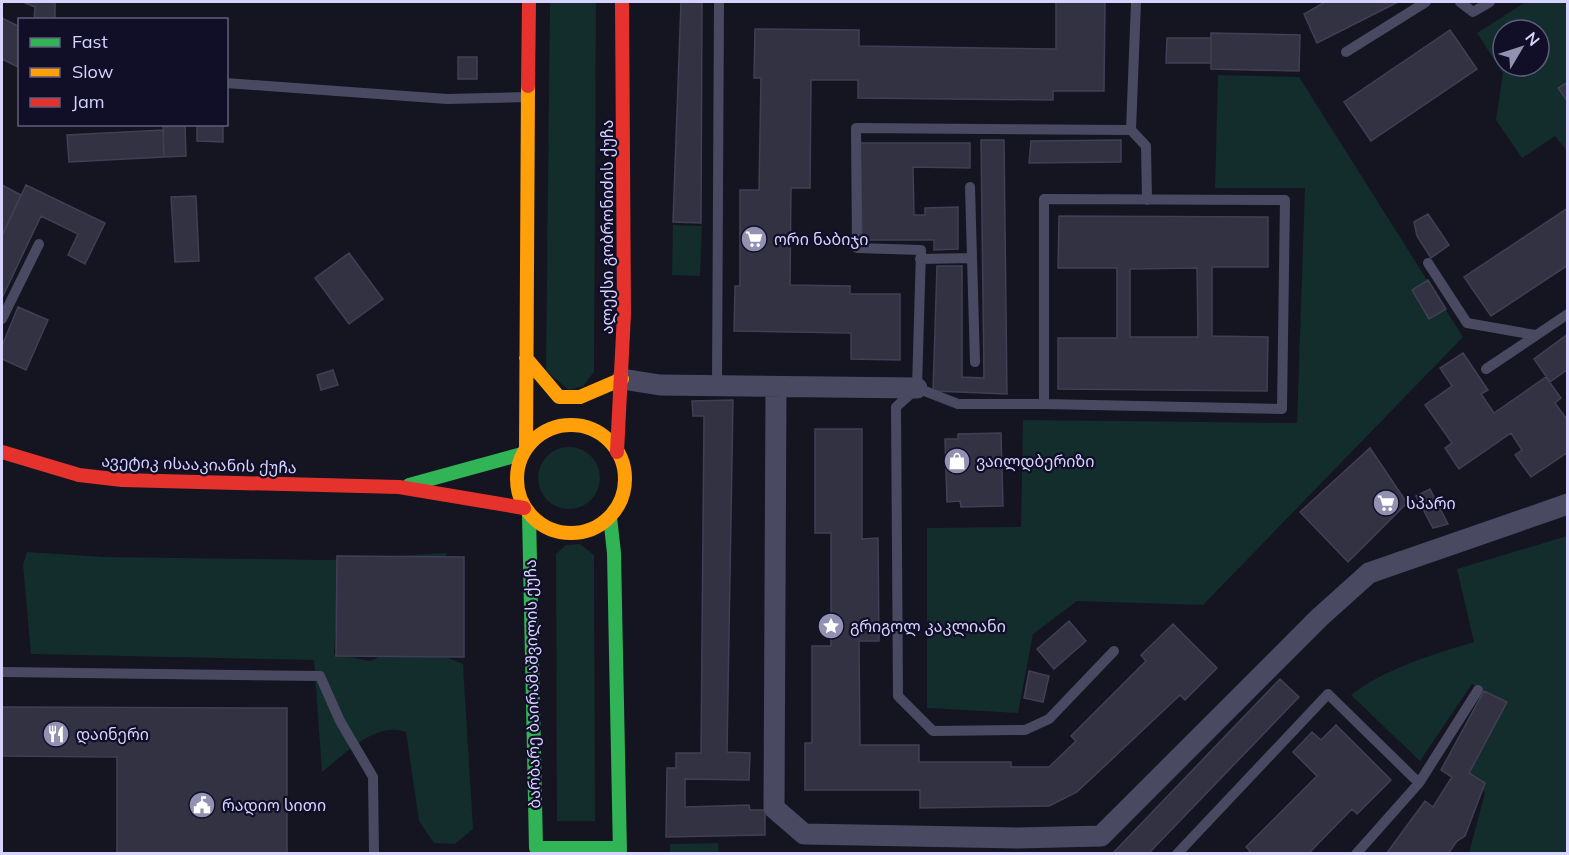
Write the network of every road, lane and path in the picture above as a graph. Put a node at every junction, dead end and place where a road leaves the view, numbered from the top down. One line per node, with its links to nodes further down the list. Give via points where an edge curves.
1 (529, 2): 10 (main road)
2 (622, 2): 24 (main road, ალექსი გობრონიძის ქუჩა)
3 (719, 2): 25 (lane)
4 (1136, 2): 11 (lane)
5 (1426, 2): 8 (lane)
6 (1460, 2): 7 (lane, via 1473,12)
7 (1490, 2)
8 (1346, 52)
9 (228, 83): 10 (lane, via 447,99)
10 (527, 97): 21 (main road)
11 (1131, 130): 13 (lane, via 1146,146); 16 (lane, via 855,128 857,248 921,250)
12 (970, 187): 15 (lane)
13 (1147, 200): 28 (lane, via 1044,199); 28 (lane, via 1285,200 1282,409)
14 (39, 244): 19 (lane)
15 (972, 258): 16 (lane); 22 (lane)
16 (920, 259): 27 (lane)
17 (1428, 263): 20 (lane, via 1467,323)
18 (1568, 314): 20 (lane)
19 (2, 319)
20 (1535, 335): 23 (lane)
21 (526, 358): 24 (main road, via 559,397 580,397); 30 (main road)
22 (975, 362)
23 (1486, 369)
24 (622, 379): 25 (street, via 660,385); 31 (main road, ალექსი გობრონიძის ქუჩა)
25 (717, 386): 26 (street)
26 (776, 387): 27 (street); 33 (street, via 774,808 804,834 1101,836 1369,573)
27 (918, 388): 28 (lane, via 958,404); 36 (lane, via 896,407 898,696 933,730 1025,730 1054,714)
28 (1044, 404)
29 (2, 452): 32 (main road, ავეტიკ ისააკიანის ქუჩა, via 79,475 122,480)
30 (524, 452): 31 (main road, via 541,434 561,426 583,426 603,435); 32 (main road, ავეტიკ ისააკიანის ქუჩა); 34 (main road, via 516,482)
31 (618, 452): 35 (main road, via 624,471 624,492)
32 (399, 487): 34 (main road, ავეტიკ ისააკიანის ქუჩა)
33 (1568, 504)
34 (526, 511): 35 (main road, via 542,526 560,532 578,533 595,528); 40 (main road, ბარბარე ბაირამაშვილის ქუჩა)
35 (610, 517): 41 (main road)
36 (1114, 651)
37 (2, 672): 42 (lane, via 320,676 340,721 373,777)
38 (1478, 690): 39 (lane)
39 (1419, 783): 43 (lane, via 1328,694); 44 (lane)
40 (536, 851): 41 (main road)
41 (620, 851)
42 (374, 854)
43 (1177, 854)
44 (1356, 854)

